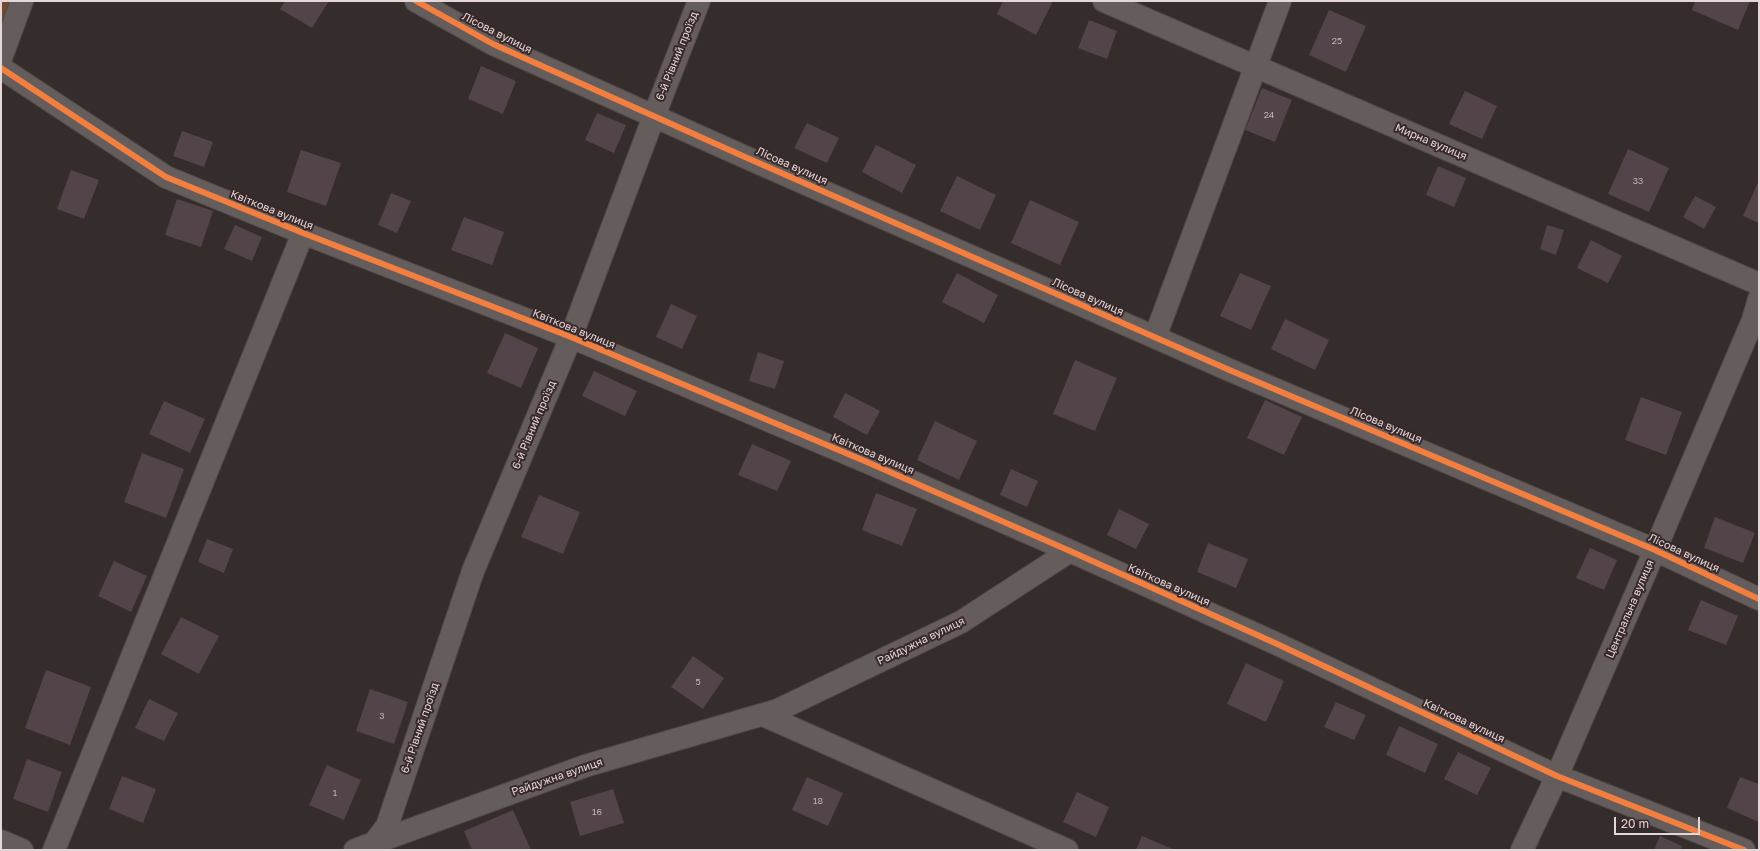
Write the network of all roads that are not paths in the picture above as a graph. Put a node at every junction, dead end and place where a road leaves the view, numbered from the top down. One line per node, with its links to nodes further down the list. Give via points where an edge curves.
1 (22, 1): 6 (street)
2 (416, 1): 9 (street, Лісова вулиця, via 493,44)
3 (699, 1): 9 (street, 6-й Рівний проїзд)
4 (1104, 1): 7 (street, Мирна вулиця)
5 (1280, 1): 7 (street)
6 (1, 58)
7 (1256, 67): 11 (street, Мирна вулиця); 14 (street)
8 (1, 68): 10 (street, Квіткова вулиця, via 166,177)
9 (654, 116): 13 (street, 6-й Рівний проїзд); 14 (street, Лісова вулиця)
10 (303, 233): 13 (street, Квіткова вулиця); 23 (street)
11 (1759, 284)
12 (1759, 299): 15 (street, Центральна вулиця, via 1753,320)
13 (571, 337): 16 (street, Квіткова вулиця); 21 (street, 6-й Рівний проїзд, via 473,571 387,826)
14 (1155, 337): 15 (street, Лісова вулиця)
15 (1655, 550): 17 (street, Лісова вулиця); 19 (street, Центральна вулиця)
16 (1070, 551): 18 (street, Райдужна вулиця, via 961,622); 19 (street, Квіткова вулиця)
17 (1759, 599)
18 (763, 715): 21 (street, Райдужна вулиця, via 585,766); 24 (street)
19 (1557, 776): 25 (street, Центральна вулиця); 26 (street, Квіткова вулиця)
20 (1, 841): 22 (street)
21 (367, 848)
22 (22, 850)
23 (54, 850)
24 (1067, 850)
25 (1522, 850)
26 (1744, 850)

